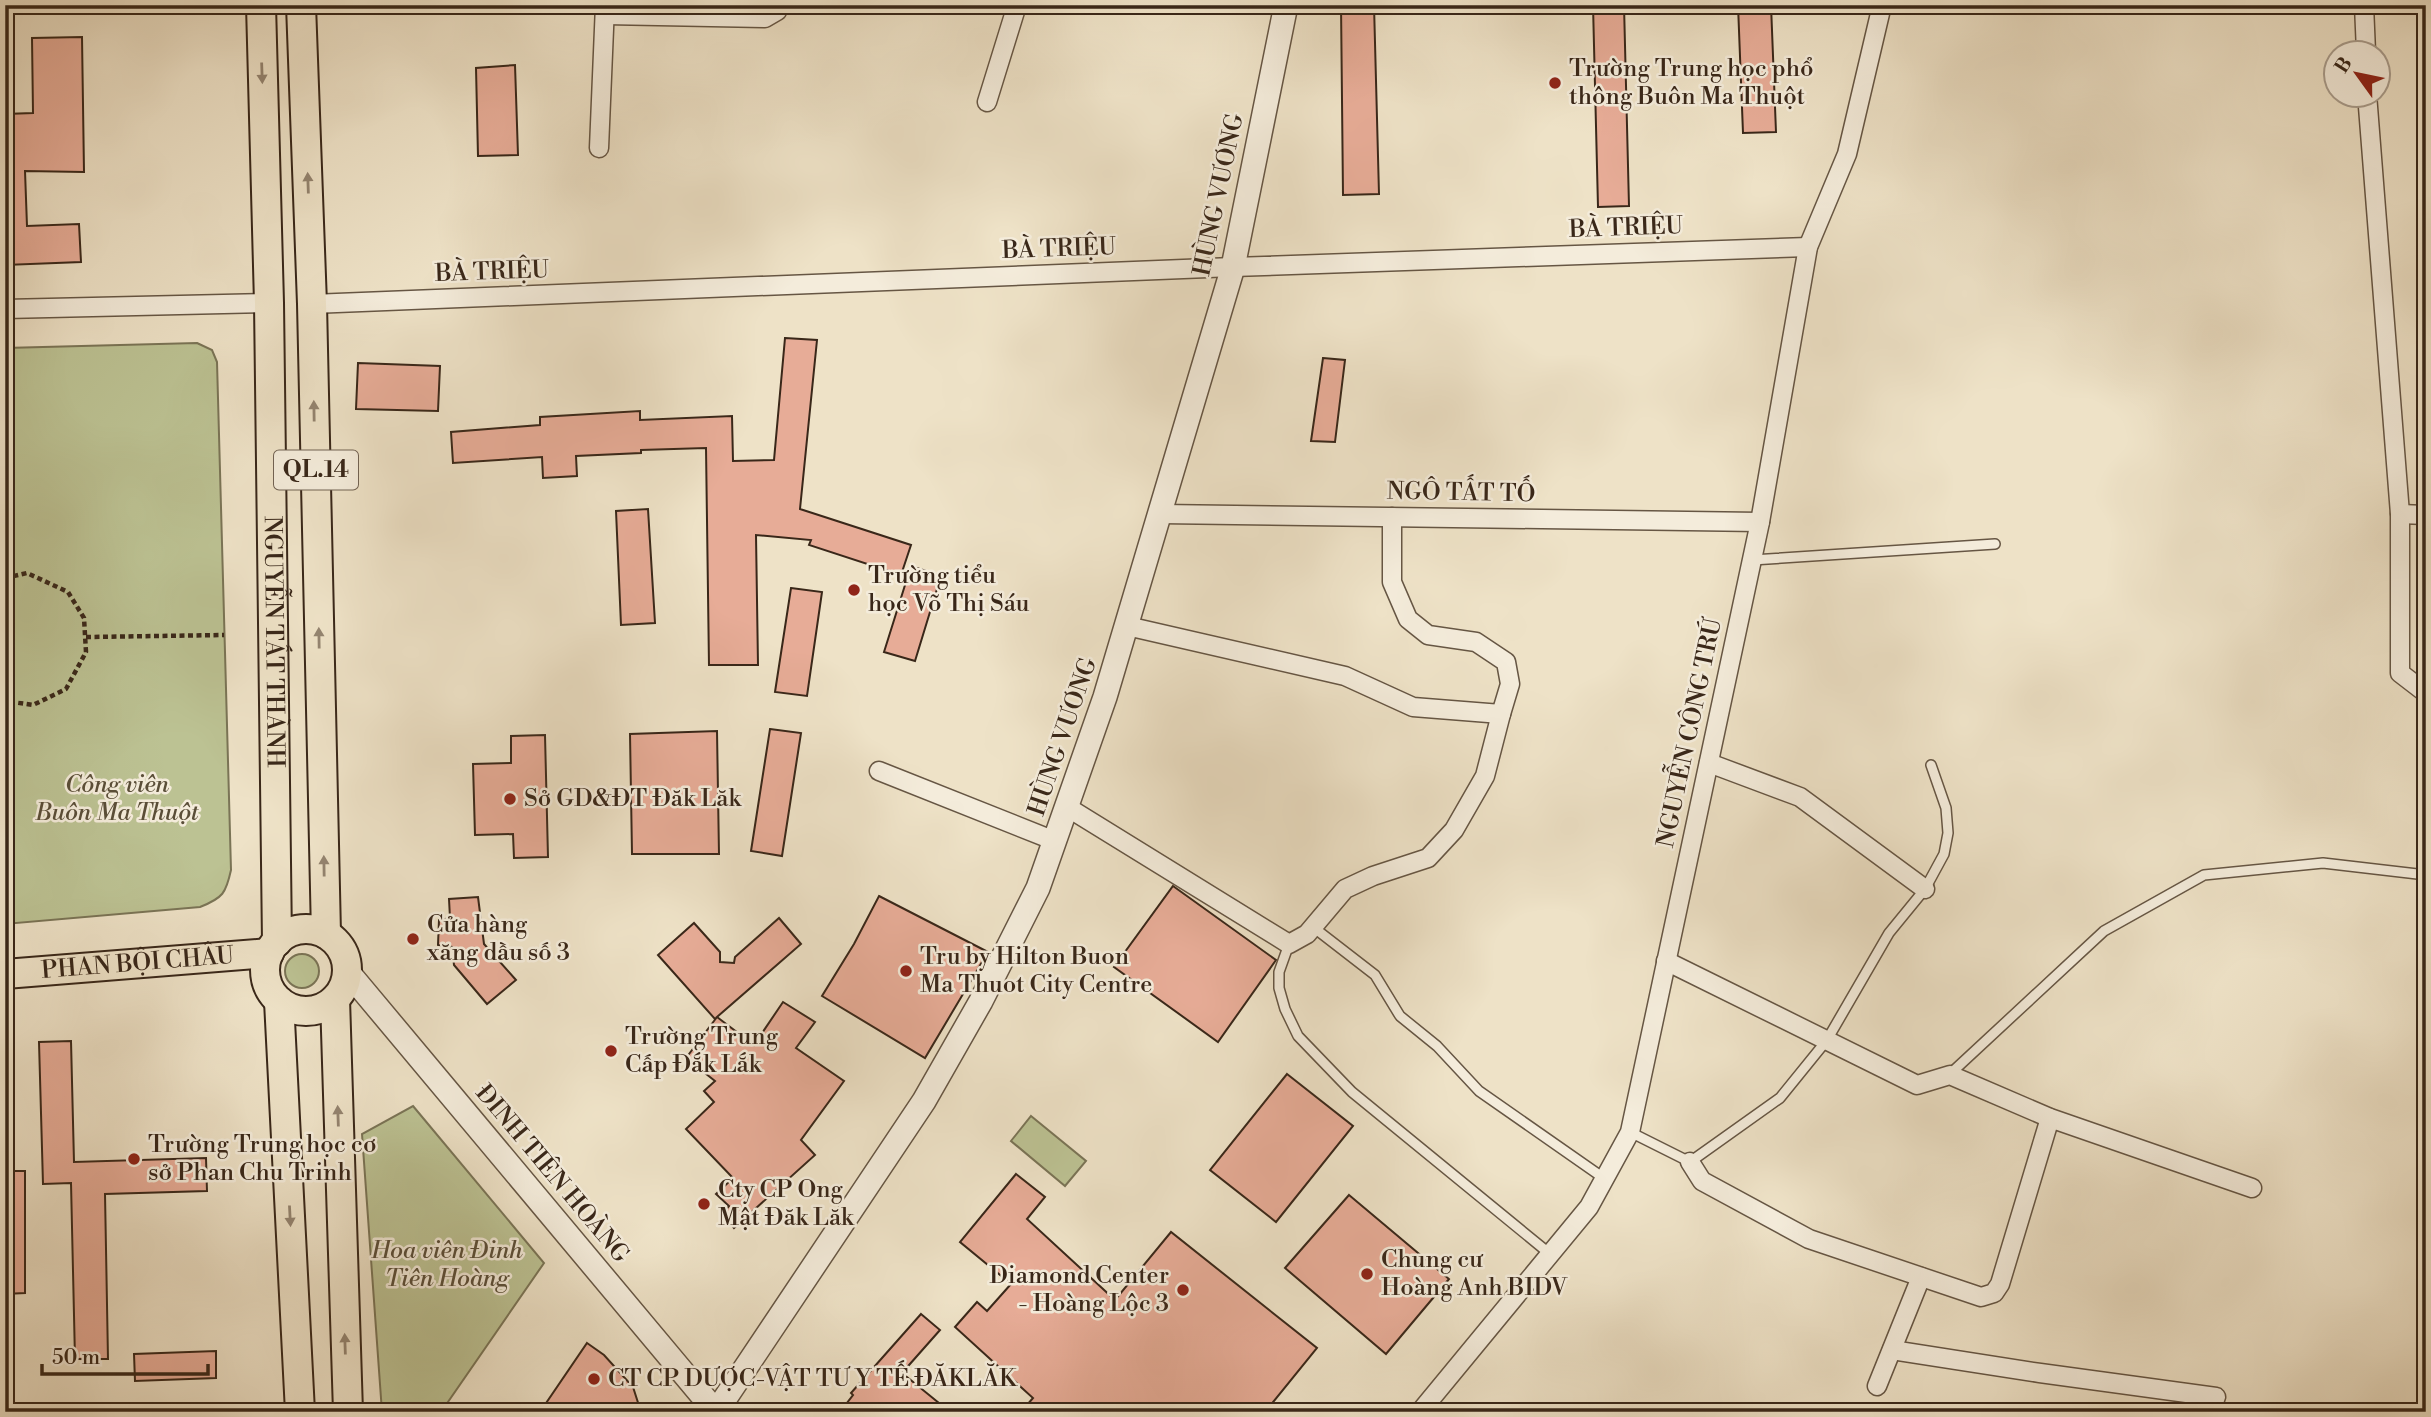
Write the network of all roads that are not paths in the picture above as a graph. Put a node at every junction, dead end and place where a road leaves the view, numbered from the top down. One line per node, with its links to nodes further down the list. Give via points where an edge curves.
1 (261, 5): 15 (main road, NGUYỄN TẤT THÀNH / QL.14, one-way to 15)
2 (301, 5): 16 (main road, NGUYỄN TẤT THÀNH / QL.14, one-way to 2)
3 (778, 5): 8 (street, via 777,11 765,18)
4 (1017, 5): 10 (street)
5 (1286, 5): 14 (street, HÙNG VƯƠNG)
6 (1882, 5): 13 (street, NGUYỄN CÔNG TRỨ, via 1847,154)
7 (2364, 5): 9 (street)
8 (605, 10): 12 (street)
9 (2365, 38)
10 (988, 103)
11 (2368, 108): 19 (street)
12 (599, 148)
13 (1808, 247): 14 (street, BÀ TRIỆU); 22 (street, NGUYỄN CÔNG TRỨ)
14 (1233, 267): 16 (street, BÀ TRIỆU); 18 (street, HÙNG VƯƠNG)
15 (269, 303): 16 (main road); 17 (street); 38 (main road, NGUYỄN TẤT THÀNH / QL.14)
16 (312, 304): 36 (main road, NGUYỄN TẤT THÀNH / QL.14, one-way to 16)
17 (5, 309)
18 (1161, 514): 21 (street, NGÔ TẤT TỐ); 25 (street, HÙNG VƯƠNG)
19 (2400, 514): 20 (street); 26 (street, via 2400,673)
20 (2426, 515)
21 (1392, 517): 22 (street, NGÔ TẤT TỐ); 27 (street, via 1392,582 1408,619 1427,635 1476,642 1506,662 1510,684)
22 (1760, 522): 24 (street, NGUYỄN CÔNG TRỨ)
23 (1996, 544): 24 (lane)
24 (1752, 560): 28 (street, NGUYỄN CÔNG TRỨ)
25 (1127, 626): 27 (street, via 1345,676 1413,707); 31 (street, HÙNG VƯƠNG)
26 (2426, 692)
27 (1501, 714): 35 (street, via 1485,776 1454,830 1428,858 1345,889)
28 (1709, 763): 34 (street, via 1800,797); 39 (street, NGUYỄN CÔNG TRỨ)
29 (1931, 765): 34 (lane, via 1946,808 1948,833 1944,854)
30 (879, 771): 32 (street)
31 (1067, 807): 32 (street, HÙNG VƯƠNG); 37 (street)
32 (1055, 841): 58 (street, HÙNG VƯƠNG, via 1038,888 924,1101)
33 (2426, 875): 45 (lane, via 2323,863 2204,875 2104,931)
34 (1925, 889): 44 (lane, via 1889,933)
35 (1312, 928): 37 (street); 49 (lane, via 1375,975 1400,1016 1437,1046 1479,1091)
36 (326, 934): 38 (main road, via 298,930 285,935); 40 (main road, via 342,949)
37 (1289, 944): 51 (lane, via 1279,972 1279,988 1298,1036 1352,1092)
38 (273, 948): 41 (main road, PHAN BỘI CHÂU); 43 (main road, via 265,967 266,980)
39 (1666, 961): 44 (street); 47 (street, NGUYỄN CÔNG TRỨ)
40 (348, 971): 42 (main road); 58 (street, ĐINH TIÊN HOÀNG)
41 (5, 974)
42 (335, 999): 43 (main road, via 305,1011); 57 (main road, one-way to 42)
43 (279, 1001): 56 (main road, one-way to 56)
44 (1826, 1040): 45 (street, via 1917,1085); 48 (lane, via 1780,1098)
45 (1950, 1075): 46 (street)
46 (2050, 1118): 50 (street); 52 (street, via 2012,1250 1994,1293 1981,1297)
47 (1630, 1132): 48 (lane); 49 (street, NGUYỄN CÔNG TRỨ)
48 (1690, 1162): 52 (street, via 1702,1181 1809,1238)
49 (1605, 1179): 51 (street, NGUYỄN CÔNG TRỨ, via 1589,1207)
50 (2252, 1188)
51 (1550, 1254): 59 (street, NGUYỄN CÔNG TRỨ)
52 (1921, 1277): 53 (street)
53 (1892, 1350): 54 (street); 55 (street)
54 (1877, 1386)
55 (2216, 1397)
56 (300, 1412)
57 (348, 1412)
58 (716, 1412)
59 (1419, 1412)

